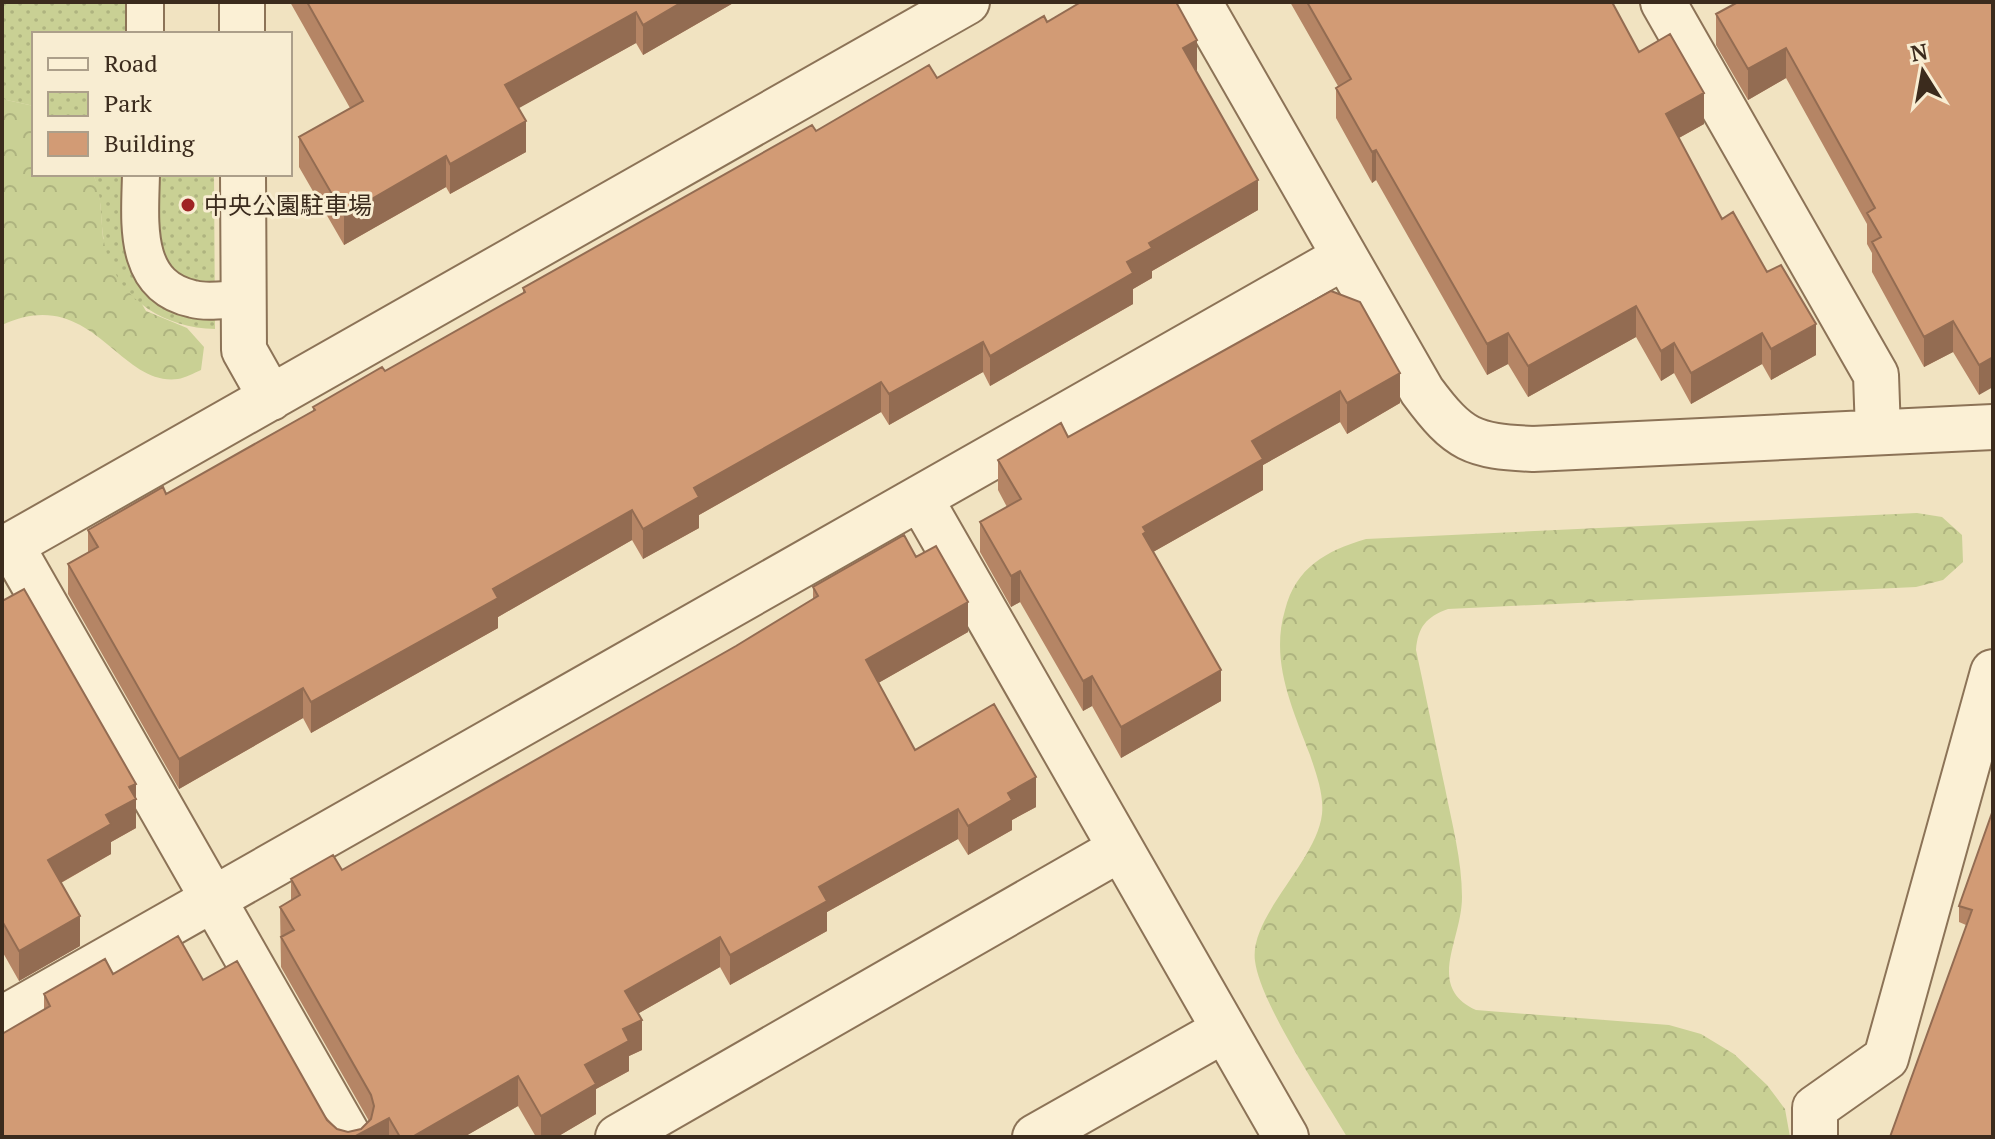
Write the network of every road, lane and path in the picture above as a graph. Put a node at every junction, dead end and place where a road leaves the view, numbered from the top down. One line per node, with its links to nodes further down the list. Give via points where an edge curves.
1 (145, 2): 6 (lane)
2 (242, 2): 7 (street)
3 (967, 2): 12 (street)
4 (1199, 2): 10 (street)
5 (1663, 2): 14 (street, via 1876,375)
6 (145, 32)
7 (242, 32)
8 (141, 176): 11 (lane, via 145,263 164,288 194,300)
9 (243, 176): 11 (street)
10 (1344, 257): 14 (street, via 1422,391 1449,427 1489,447); 15 (street)
11 (243, 299): 12 (street, via 244,350)
12 (271, 398): 16 (street)
13 (1993, 427): 14 (street)
14 (1878, 432)
15 (920, 498): 18 (street); 19 (street)
16 (6, 548): 19 (street)
17 (1993, 672): 26 (street, via 1886,1058 1815,1108)
18 (1120, 849): 21 (street); 23 (street)
19 (213, 899): 20 (street); 22 (street)
20 (2, 1019)
21 (1224, 1030): 24 (street); 25 (street)
22 (349, 1137)
23 (618, 1137)
24 (1035, 1137)
25 (1286, 1137)
26 (1815, 1137)

